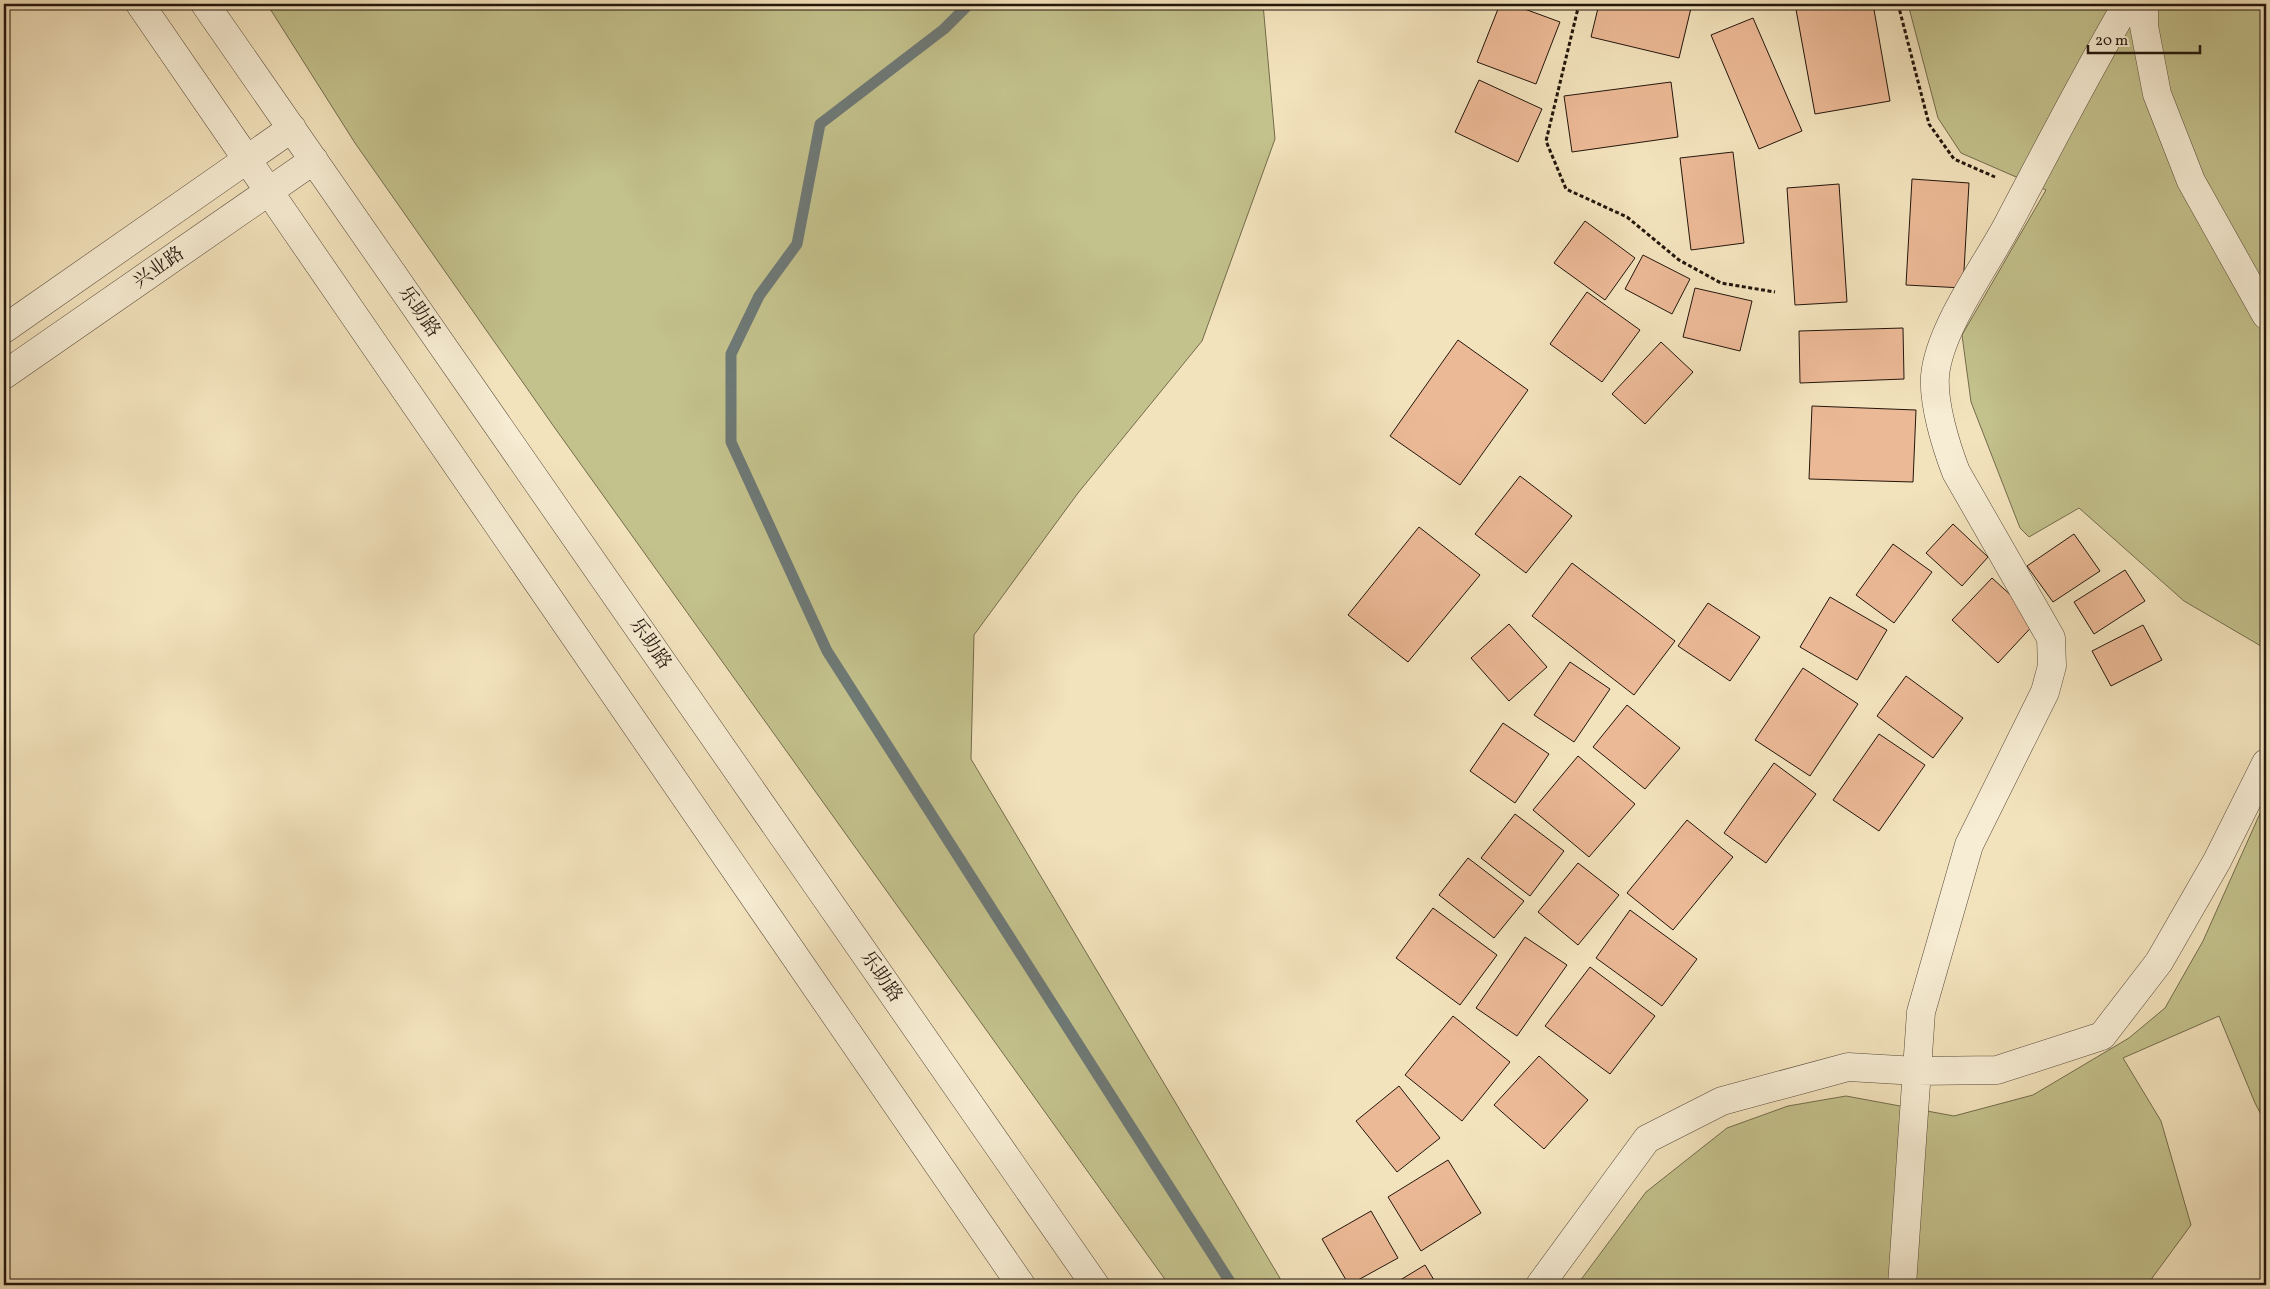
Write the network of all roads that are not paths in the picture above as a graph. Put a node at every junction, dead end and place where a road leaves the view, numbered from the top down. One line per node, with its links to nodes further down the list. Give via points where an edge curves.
1 (140, 4): 6 (street)
2 (206, 4): 5 (street, 乐助路)
3 (2126, 4): 13 (street, via 1944,338 1935,377 1945,444 1956,472 2051,638 2052,666 2044,692 1969,845 1921,1012)
4 (2144, 4): 9 (street, via 2144,26 2157,94 2190,181)
5 (292, 128): 6 (street, 兴业路); 7 (street, 乐助路)
6 (247, 160): 8 (street); 10 (street, 兴业路)
7 (314, 160): 8 (street, 兴业路); 15 (street, 乐助路)
8 (269, 192): 11 (street, 兴业路); 14 (street)
9 (2266, 314)
10 (4, 328)
11 (4, 375)
12 (2266, 763): 13 (street, via 2217,861 2159,962 2102,1036 1997,1070)
13 (1917, 1071): 16 (street, via 1848,1067 1722,1101 1648,1139); 17 (street)
14 (1020, 1285)
15 (1094, 1285)
16 (1540, 1285)
17 (1902, 1285)

